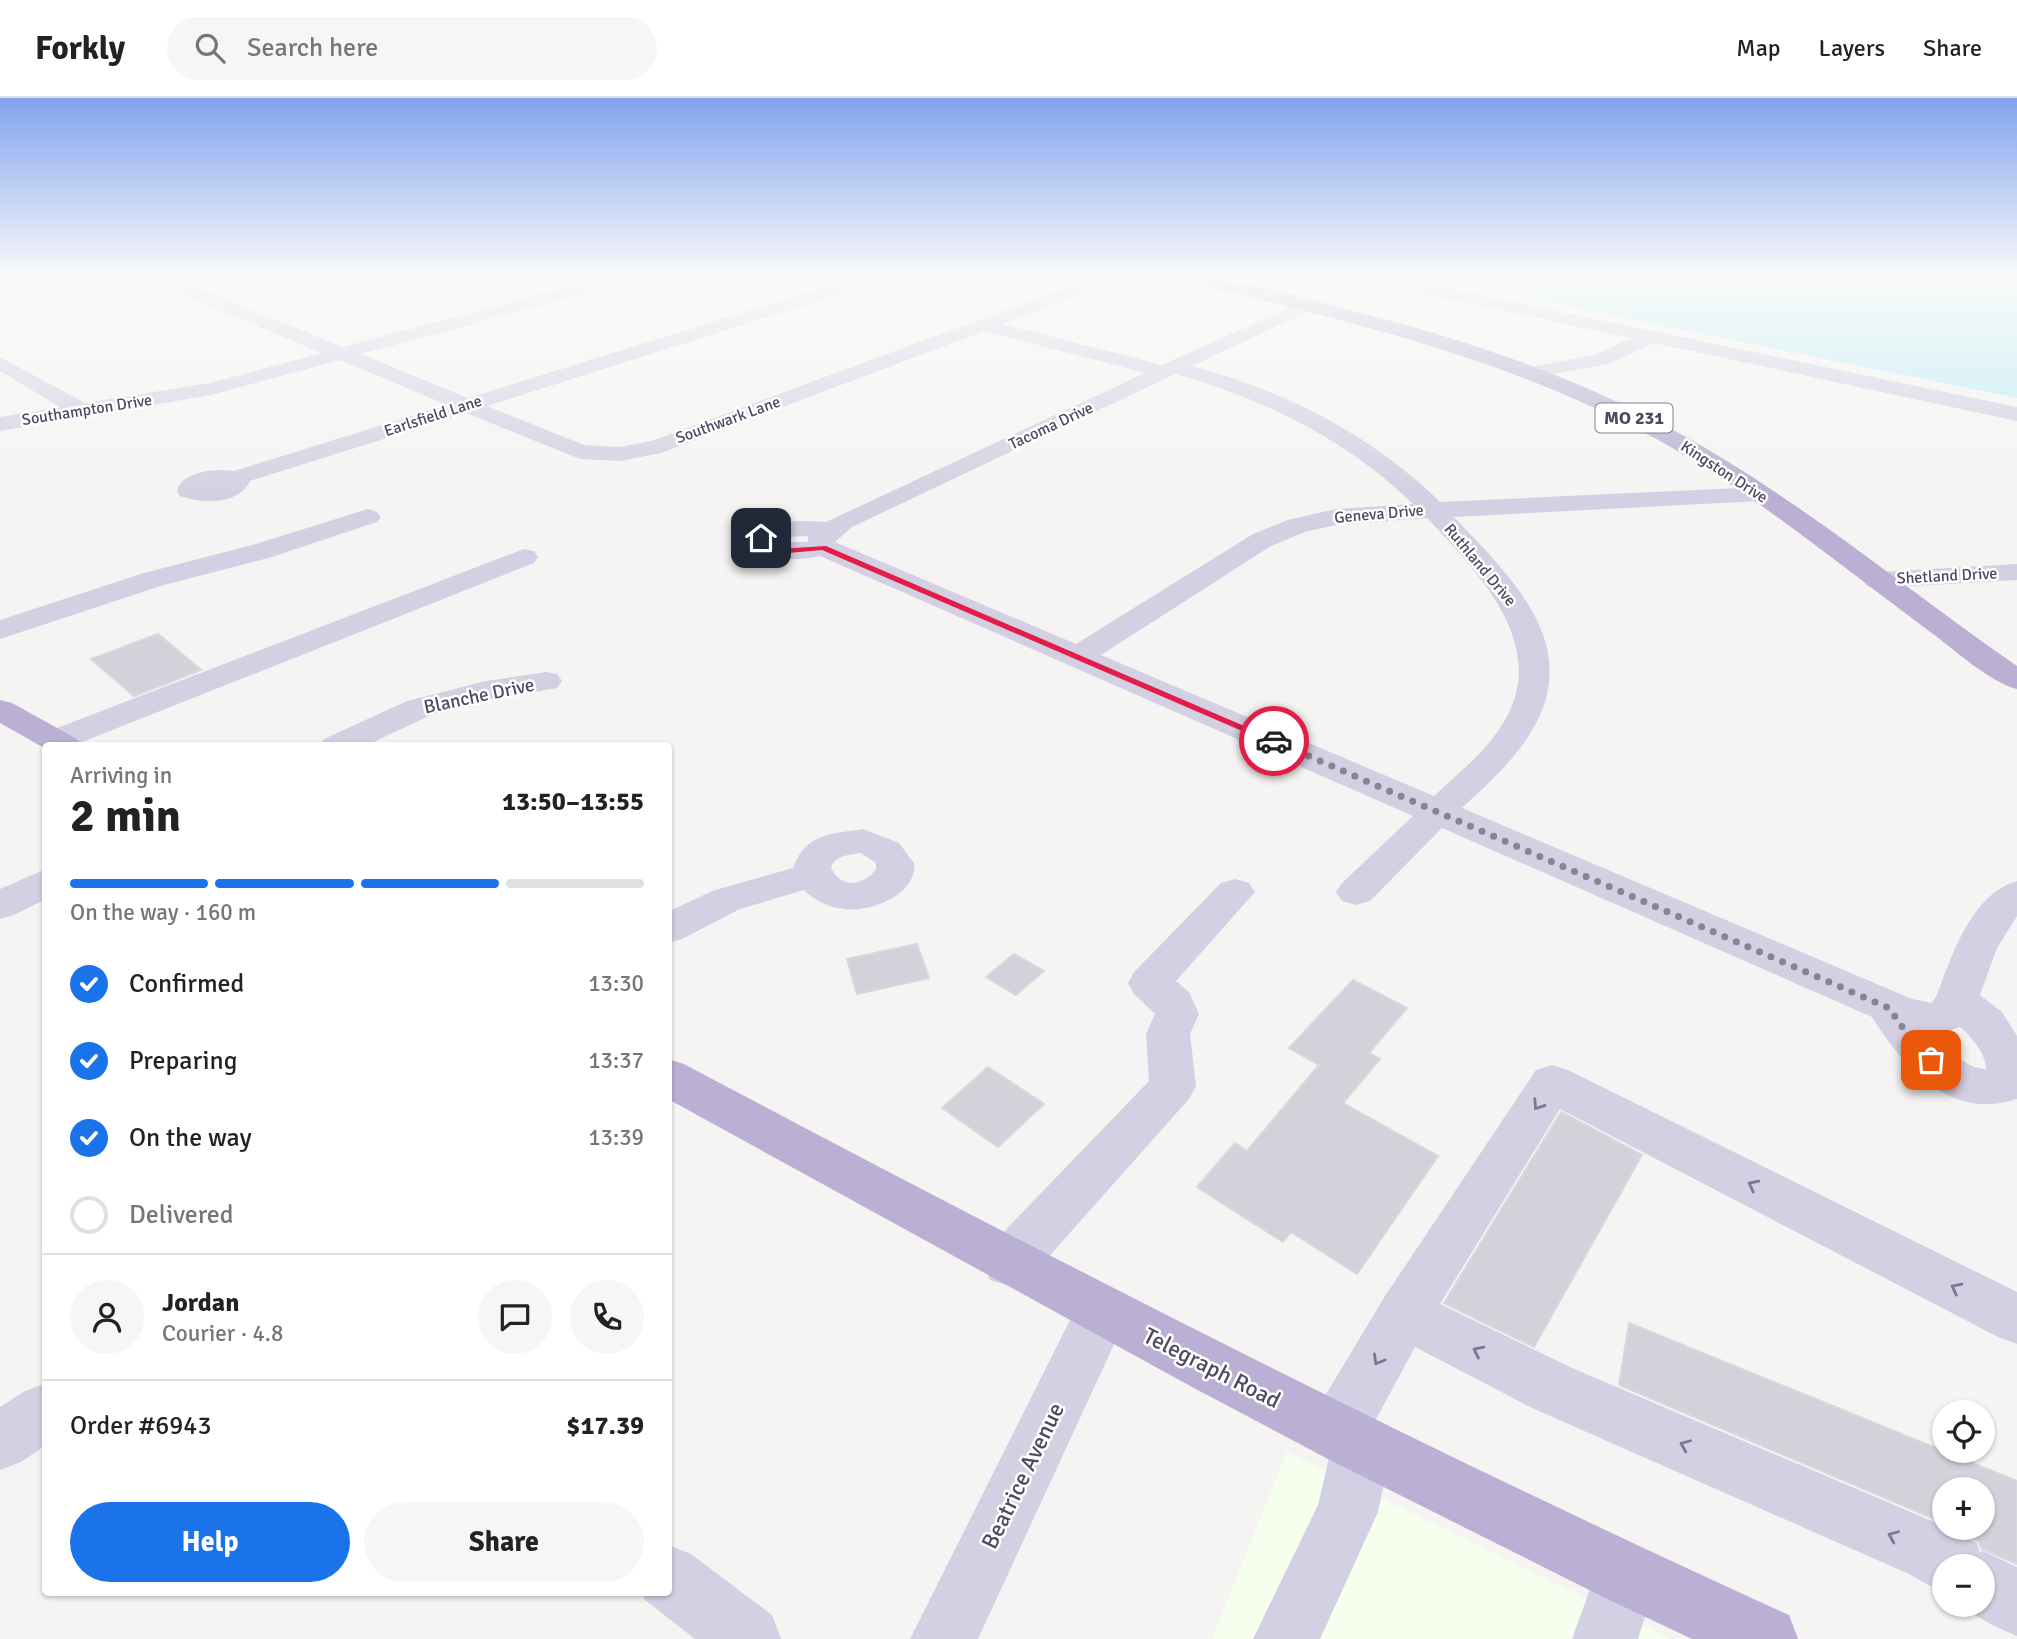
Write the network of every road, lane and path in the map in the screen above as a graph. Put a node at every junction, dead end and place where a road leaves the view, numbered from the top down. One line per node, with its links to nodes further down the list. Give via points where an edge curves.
1 (334, 350): 10 (street)
2 (353, 350): 10 (street, Southampton Drive)
3 (642, 350): 14 (street, Earlsfield Lane)
4 (916, 350): 14 (street, Southwark Lane, via 660,446 620,454 580,452)
5 (1087, 350): 12 (street, Ruthland Drive)
6 (1212, 350): 12 (street, Tacoma Drive)
7 (1468, 350): 13 (main road, Kingston Drive / MO 231)
8 (1623, 350): 13 (street, via 1588,363)
9 (1708, 350): 16 (street)
10 (342, 353): 14 (street); 15 (street, Southampton Drive, via 211,389)
11 (0, 363): 15 (street)
12 (1170, 370): 20 (street, Ruthland Drive, via 1197,374 1266,400 1347,440); 26 (street, Tacoma Drive, via 827,539)
13 (1532, 372): 19 (main road, Kingston Drive / MO 231, via 1639,420)
14 (469, 404): 18 (street, Earlsfield Lane)
15 (82, 411): 17 (street, Southampton Drive)
16 (2017, 414)
17 (0, 424)
18 (236, 478)
19 (1760, 494): 20 (street, Geneva Drive); 24 (main road, Kingston Drive / MO 231)
20 (1433, 510): 26 (street, Geneva Drive, via 1336,517 1262,540); 33 (street, Ruthland Drive, via 1513,604 1534,642 1534,678 1525,712 1506,746)
21 (368, 517): 25 (street, via 154,579)
22 (524, 556): 31 (street)
23 (2017, 572): 24 (street, Shetland Drive)
24 (1877, 580): 27 (main road, Kingston Drive / MO 231)
25 (0, 630)
26 (1077, 657): 33 (street)
27 (2017, 680)
28 (546, 681): 32 (street, Blanche Drive, via 419,708)
29 (0, 710): 30 (main road)
30 (59, 742)
31 (63, 742)
32 (345, 742)
33 (1439, 811): 37 (street, Ruthland Drive); 41 (street)
34 (812, 876): 40 (street, via 726,900)
35 (42, 884): 39 (street)
36 (1235, 892): 44 (street, via 1149,983 1174,1003 1177,1014 1168,1034 1174,1086)
37 (1356, 892)
38 (2017, 894): 42 (street, via 2002,905)
39 (0, 906)
40 (672, 927)
41 (1889, 1008): 42 (street); 42 (street, via 1917,1048 1945,1072 1977,1088 2009,1084 2009,1061 1986,1024)
42 (1945, 1010)
43 (672, 1079): 44 (main road, Telegraph Road)
44 (1010, 1263): 45 (main road, Telegraph Road)
45 (1102, 1312): 49 (main road, Telegraph Road); 57 (street, Beatrice Avenue)
46 (1404, 1314): 47 (street, one-way to 46, via 1552,1083); 49 (street, one-way to 49); 51 (street, one-way to 46, via 1552,1388)
47 (2017, 1319)
48 (42, 1414): 50 (street)
49 (1349, 1438): 52 (main road, Telegraph Road); 58 (street, via 1347,1512)
50 (0, 1441)
51 (1934, 1554)
52 (1626, 1576): 59 (street); 60 (main road, Telegraph Road)
53 (672, 1580): 56 (street)
54 (1995, 1590): 55 (street)
55 (2017, 1604)
56 (748, 1639)
57 (943, 1639)
58 (1286, 1639)
59 (1605, 1639)
60 (1765, 1639)

